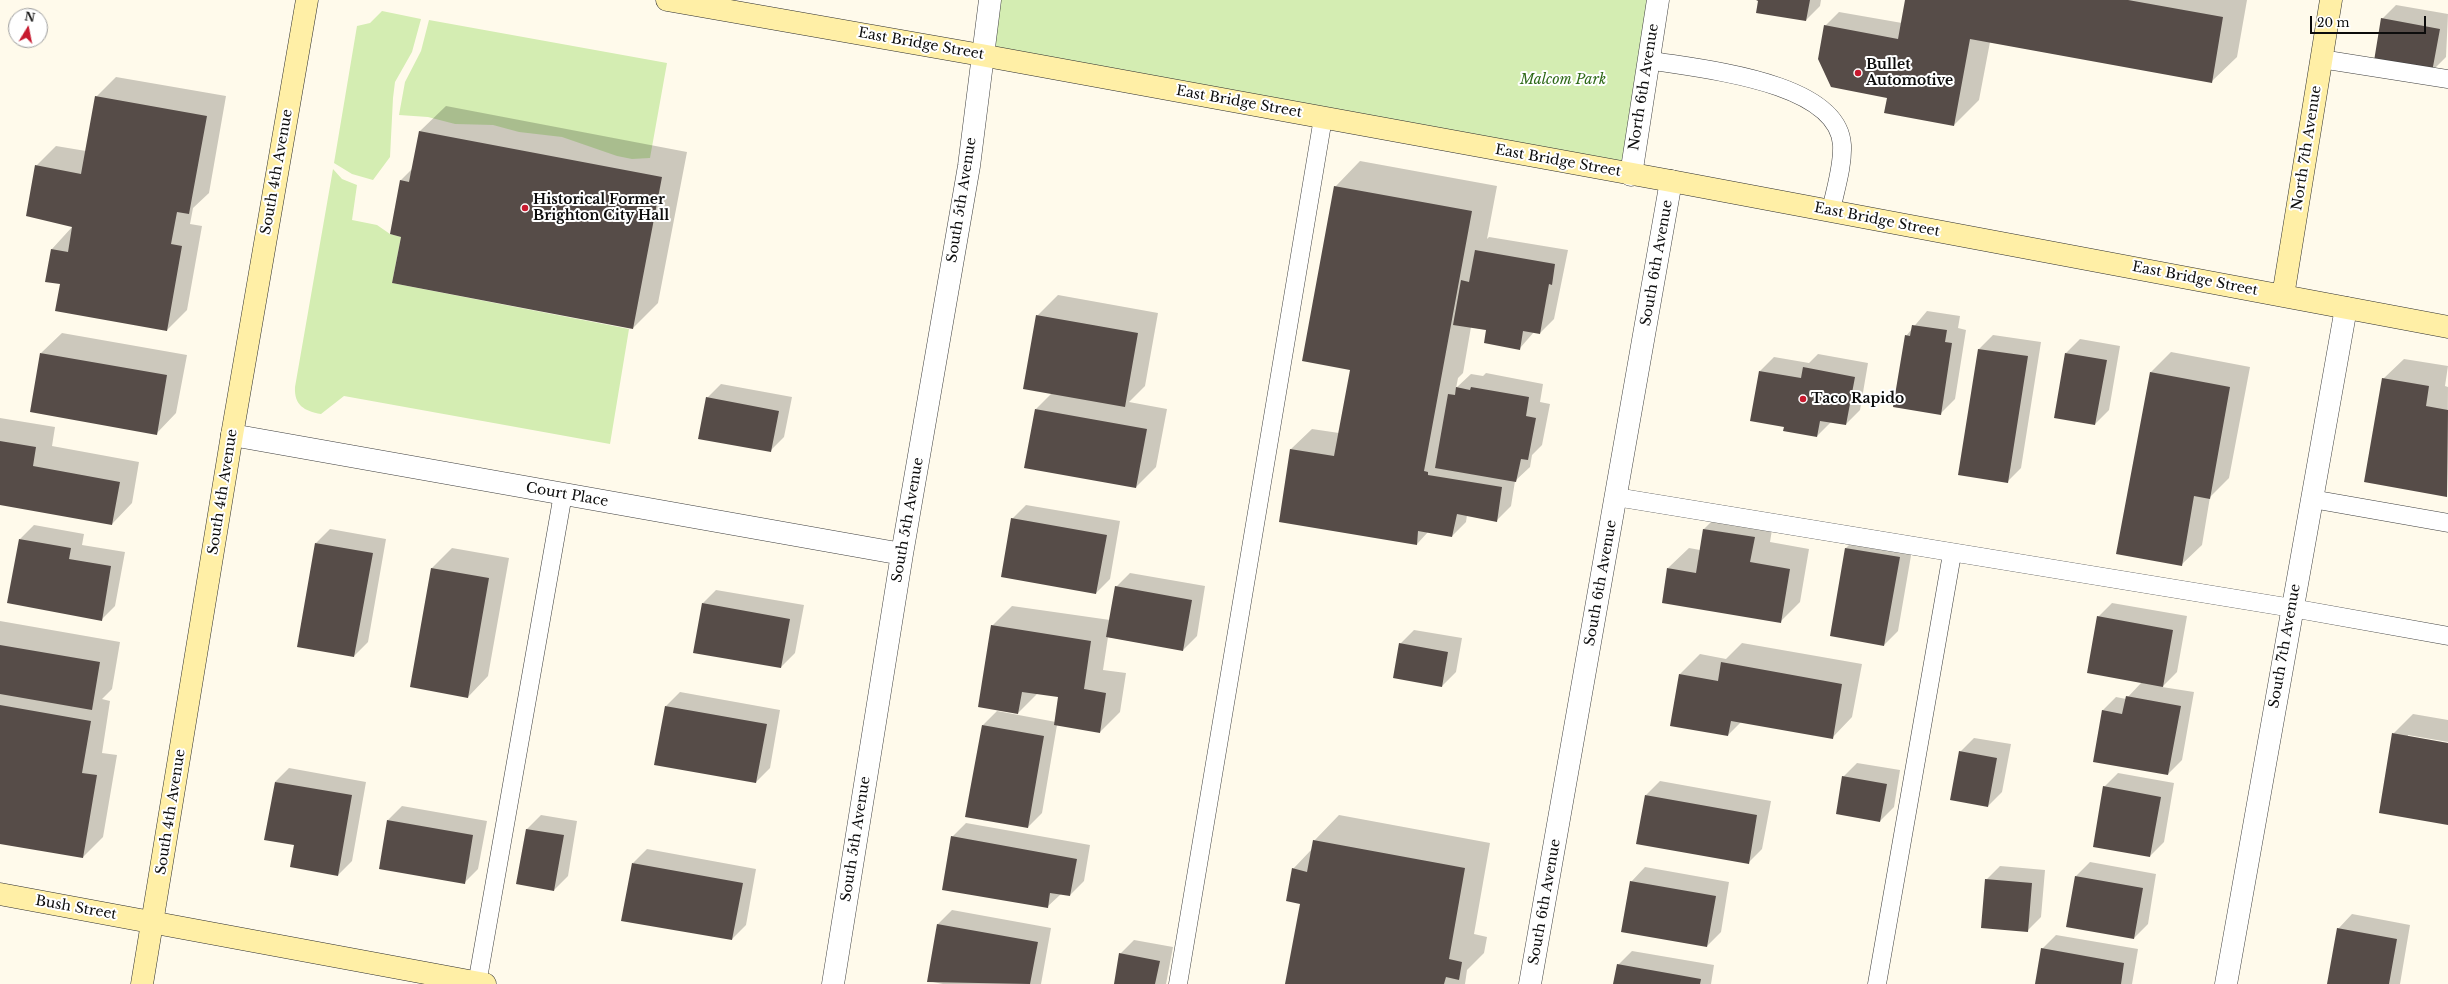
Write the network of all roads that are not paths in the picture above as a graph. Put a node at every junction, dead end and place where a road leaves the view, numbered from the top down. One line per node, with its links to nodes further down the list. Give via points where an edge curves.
1 (306, 0): 17 (main road, South 4th Avenue)
2 (667, 0): 6 (main road, East Bridge Street)
3 (990, 0): 6 (street, South 5th Avenue)
4 (1658, 0): 8 (street, North 6th Avenue)
5 (2331, 0): 7 (main road, North 7th Avenue)
6 (981, 55): 10 (main road, East Bridge Street); 22 (street, South 5th Avenue, via 969,166)
7 (2321, 59): 9 (lane); 14 (main road, North 7th Avenue)
8 (1648, 60): 11 (street, North 6th Avenue); 13 (lane, via 1775,84 1800,94 1820,108 1835,124 1842,145)
9 (2448, 79)
10 (1323, 118): 11 (main road, East Bridge Street); 31 (lane)
11 (1631, 175): 12 (main road, East Bridge Street)
12 (1671, 181): 13 (main road, East Bridge Street); 19 (street, South 6th Avenue)
13 (1831, 211): 14 (main road, East Bridge Street)
14 (2282, 296): 15 (main road, East Bridge Street)
15 (2346, 308): 16 (main road, East Bridge Street); 20 (street, South 7th Avenue)
16 (2448, 327)
17 (232, 435): 18 (street, Court Place); 27 (main road, South 4th Avenue)
18 (563, 494): 22 (street, Court Place); 29 (lane)
19 (1616, 498): 23 (lane); 32 (street, South 6th Avenue)
20 (2312, 499): 21 (lane); 24 (street, South 7th Avenue)
21 (2448, 523)
22 (902, 554): 30 (street, South 5th Avenue)
23 (1952, 554): 24 (lane); 33 (lane)
24 (2292, 608): 25 (lane); 34 (street, South 7th Avenue)
25 (2448, 636)
26 (0, 894): 27 (main road, Bush Street)
27 (152, 921): 28 (main road, South 4th Avenue); 29 (main road, Bush Street)
28 (142, 984)
29 (480, 984)
30 (833, 984)
31 (1178, 984)
32 (1530, 984)
33 (1877, 984)
34 (2226, 984)

